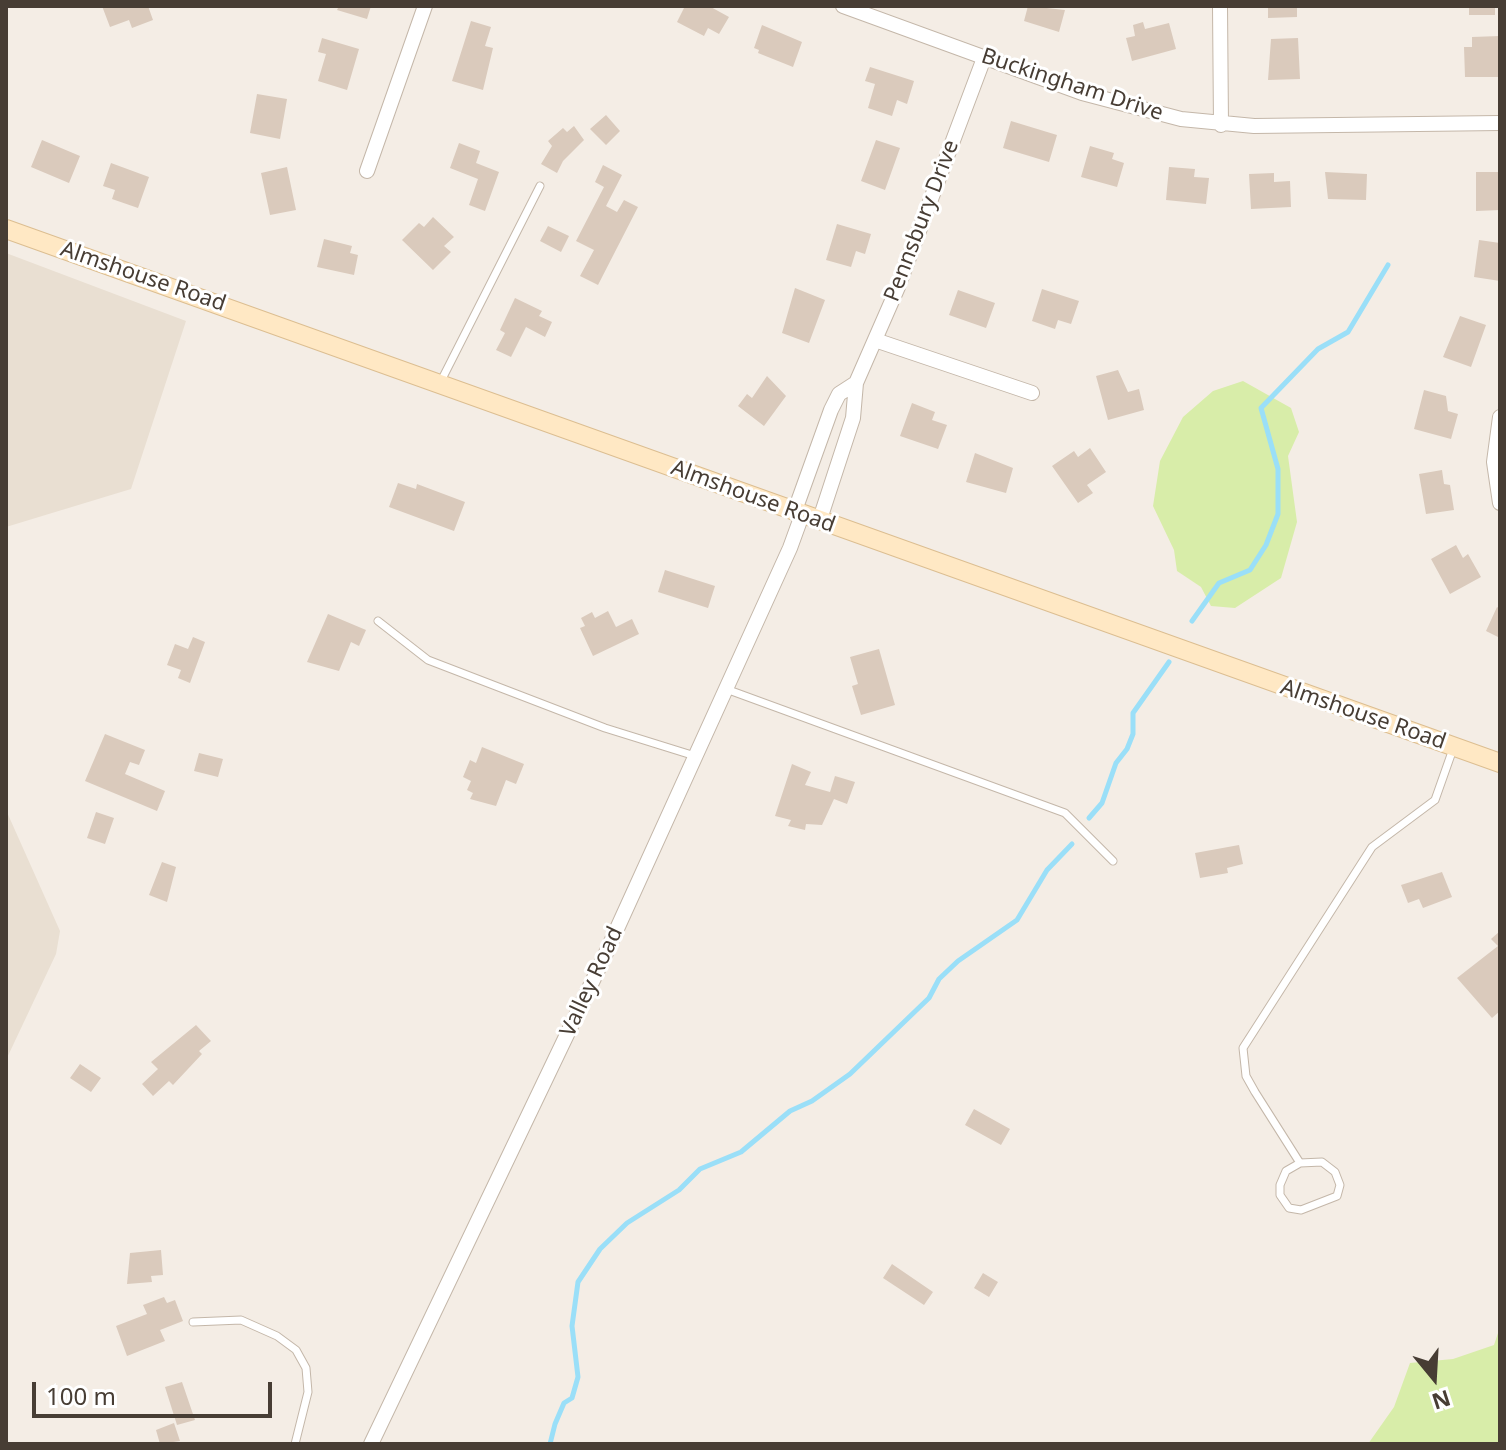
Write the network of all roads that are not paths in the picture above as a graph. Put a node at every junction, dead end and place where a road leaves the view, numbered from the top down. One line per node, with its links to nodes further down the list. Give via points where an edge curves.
1 (425, 6): 7 (street)
2 (843, 6): 4 (street, Buckingham Drive)
3 (1220, 6): 6 (street)
4 (984, 58): 6 (street, Buckingham Drive, via 1082,93); 10 (street, Pennsbury Drive)
5 (1500, 123): 6 (street, Buckingham Drive)
6 (1221, 125)
7 (367, 171)
8 (540, 186): 11 (lane)
9 (6, 229): 11 (main road, Almshouse Road)
10 (875, 340): 12 (street, Pennsbury Drive); 13 (street)
11 (440, 383): 16 (main road, Almshouse Road)
12 (856, 383): 16 (street, Pennsbury Drive, via 853,418); 16 (street, Pennsbury Drive, via 839,394 831,410)
13 (1032, 393)
14 (1500, 417): 15 (street, via 1494,462)
15 (1500, 503)
16 (805, 516): 18 (street, Valley Road); 19 (main road, Almshouse Road)
17 (378, 621): 20 (lane, via 428,660 605,728)
18 (726, 689): 20 (street, Valley Road); 22 (lane, via 1065,813)
19 (1454, 747): 21 (main road, Almshouse Road); 23 (lane, via 1435,800 1372,847 1243,1048 1246,1076)
20 (695, 756): 26 (street, Valley Road)
21 (1500, 763)
22 (1113, 861)
23 (1300, 1163): 23 (lane, via 1328,1166 1338,1178 1337,1196 1301,1210 1289,1208 1280,1185 1286,1171)
24 (193, 1322): 25 (lane, via 241,1320 296,1350 306,1368 308,1392)
25 (295, 1444)
26 (371, 1444)

